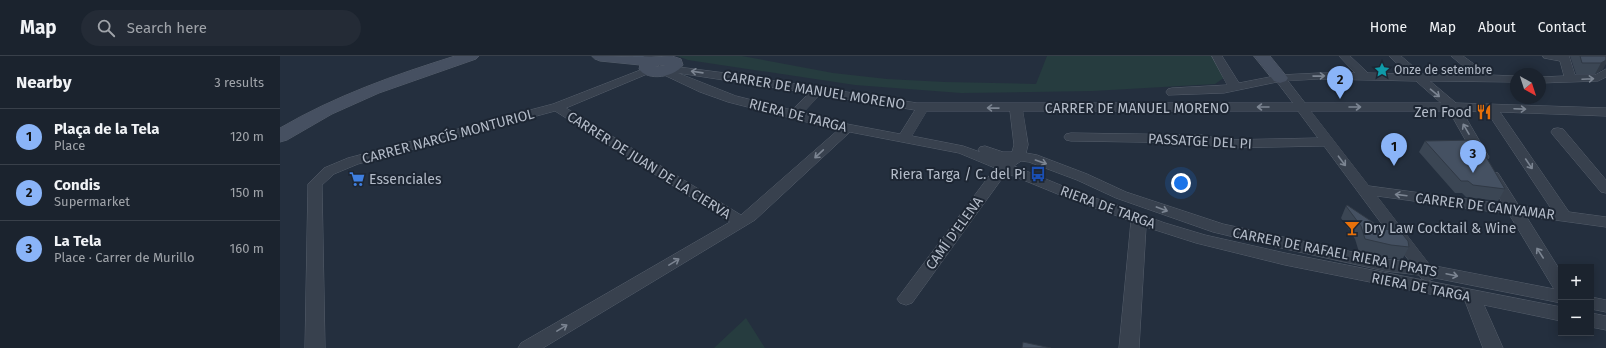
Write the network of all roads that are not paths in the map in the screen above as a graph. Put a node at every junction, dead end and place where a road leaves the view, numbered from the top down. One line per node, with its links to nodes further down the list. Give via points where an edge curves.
1 (471, 56): 32 (street, via 405,77 354,97)
2 (600, 56): 10 (street)
3 (1217, 56): 19 (street)
4 (1262, 56): 13 (street)
5 (1344, 56): 12 (street)
6 (1394, 56): 14 (street)
7 (1456, 56): 15 (street)
8 (1548, 56): 9 (street)
9 (1564, 57): 18 (street)
10 (660, 65): 20 (street, CARRER DE MANUEL MORENO, one-way to 10); 22 (street, CARRER NARCÍS MONTURIOL); 29 (street, RIERA DE TARGA, via 704,89)
11 (1606, 72): 18 (street, one-way to 11, via 1598,78)
12 (1365, 77): 13 (street, one-way to 12); 14 (street)
13 (1280, 78): 19 (street); 24 (street)
14 (1418, 78): 15 (street); 25 (street, one-way to 25)
15 (1487, 79): 16 (street)
16 (1510, 79)
17 (1546, 80): 18 (street)
18 (1571, 80)
19 (1234, 87): 21 (street)
20 (817, 91): 23 (street, CARRER DE MANUEL MORENO); 29 (street)
21 (1172, 92)
22 (557, 107): 43 (street, CARRER DE JUAN DE LA CIERVA); 56 (street, CARRER NARCÍS MONTURIOL, via 353,161 329,171 315,184)
23 (923, 107): 26 (street, CARRER DE MANUEL MORENO, one-way to 23); 33 (street)
24 (1302, 107): 25 (street, CARRER DE MANUEL MORENO, one-way to 25); 26 (street, CARRER DE MANUEL MORENO, one-way to 26); 35 (street)
25 (1453, 107): 27 (street, CARRER DE MANUEL MORENO); 40 (street, one-way to 25)
26 (1016, 108): 36 (street, via 1021,145)
27 (1491, 108): 28 (street, CARRER DE MANUEL MORENO, one-way to 28); 41 (street, one-way to 41)
28 (1606, 112)
29 (795, 115): 30 (street, RIERA DE TARGA)
30 (847, 128): 33 (street, RIERA DE TARGA); 43 (street, one-way to 43, via 750,217)
31 (1558, 132): 38 (street)
32 (280, 136)
33 (906, 136): 36 (street, CARRER DE RAFAEL RIERA I PRATS, via 964,143 1001,156); 37 (street, RIERA DE TARGA, via 963,150)
34 (1071, 137): 35 (street, PASSATGE DEL PI, via 1202,138 1224,144)
35 (1329, 142): 39 (street, one-way to 39)
36 (1018, 156): 37 (street, CAMÍ D'ELENA); 45 (street, CARRER DE RAFAEL RIERA I PRATS, one-way to 45, via 1032,158 1122,195 1219,228 1272,242 1384,265)
37 (1003, 167): 42 (street, RIERA DE TARGA); 50 (street, CAMÍ D'ELENA)
38 (1606, 189)
39 (1364, 190): 40 (street, CARRER DE CANYAMAR, one-way to 39); 45 (street)
40 (1512, 209): 41 (street, CARRER DE CANYAMAR); 46 (street, one-way to 40)
41 (1564, 216): 44 (street, CARRER DE CANYAMAR)
42 (1138, 219): 47 (street, RIERA DE TARGA, via 1202,239 1285,259); 58 (street)
43 (741, 222): 57 (street, one-way to 43)
44 (1606, 222)
45 (1425, 270): 47 (street); 48 (street, CARRER DE RAFAEL RIERA I PRATS, one-way to 48)
46 (1558, 281)
47 (1438, 291): 49 (street, RIERA DE TARGA)
48 (1558, 296)
49 (1472, 297): 53 (street, RIERA DE TARGA); 59 (street)
50 (906, 299)
51 (1594, 304): 52 (street)
52 (1606, 306)
53 (1558, 313)
54 (1594, 321): 55 (street)
55 (1606, 323)
56 (318, 344)
57 (528, 348)
58 (1129, 348)
59 (1493, 348)

